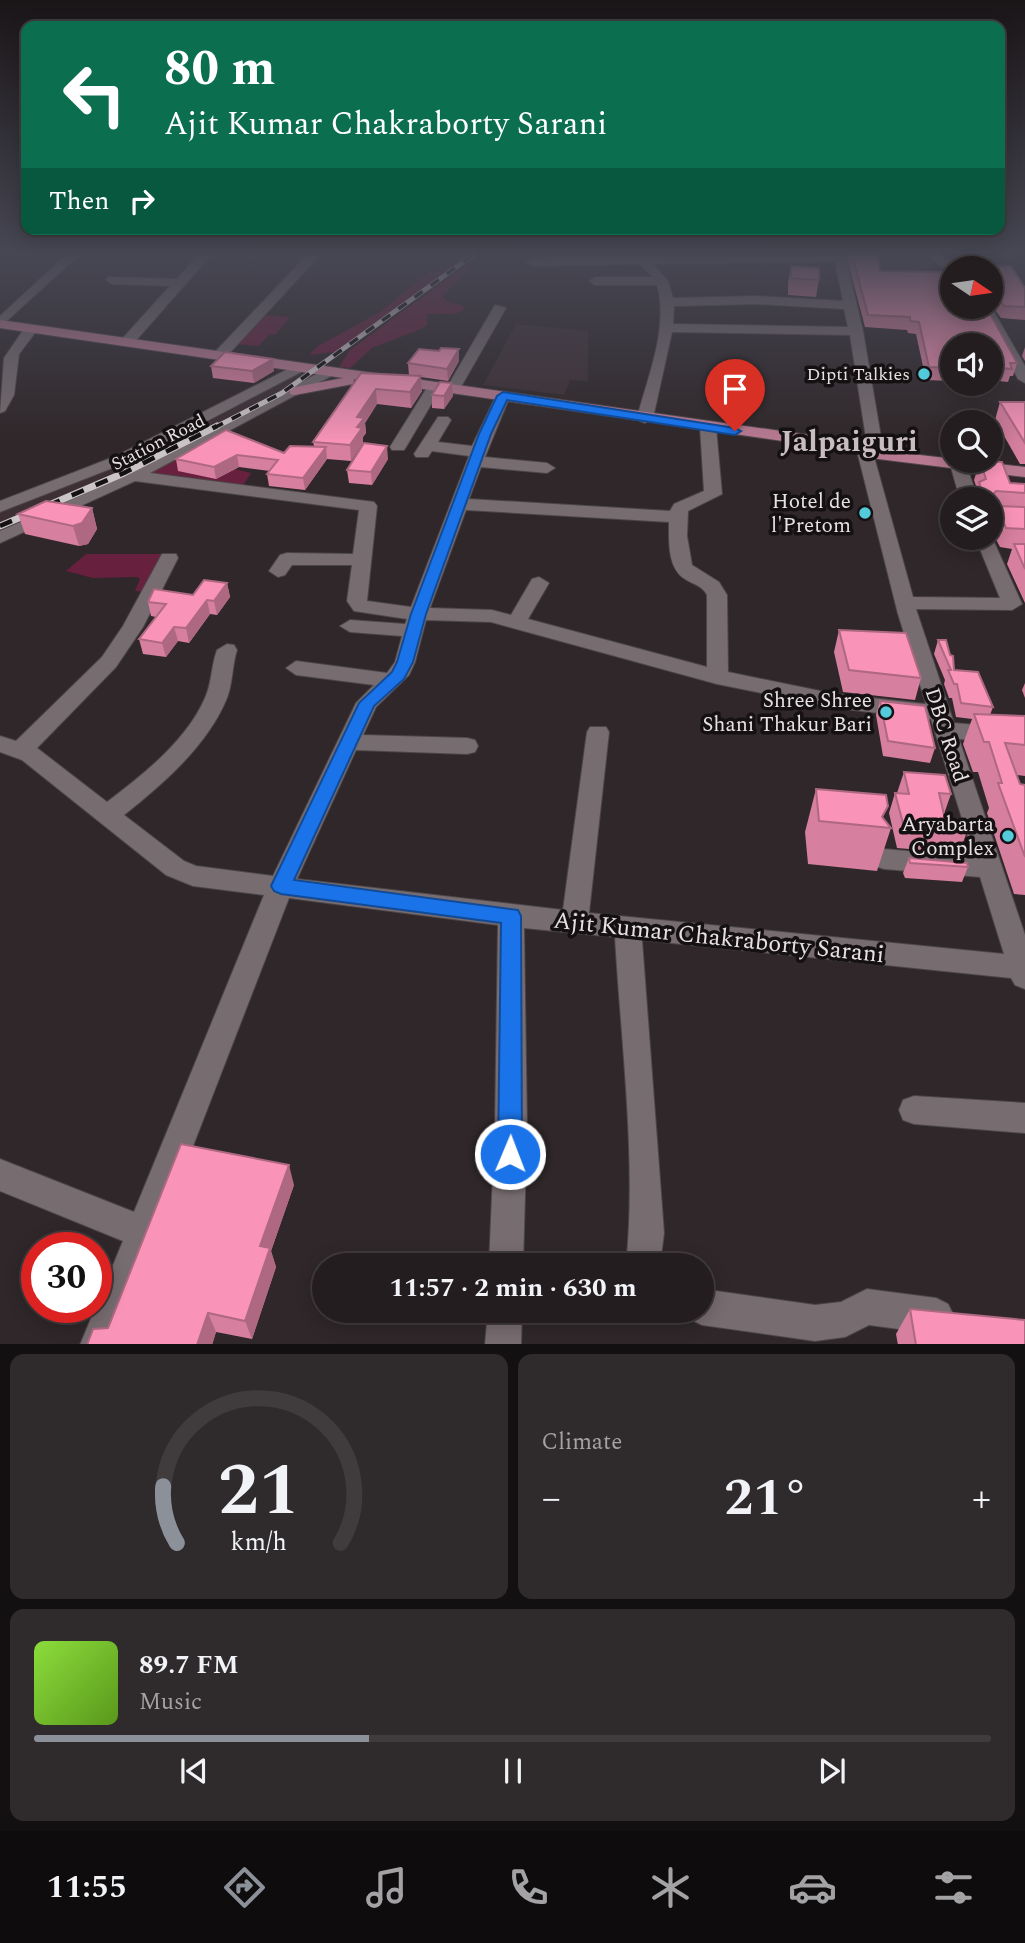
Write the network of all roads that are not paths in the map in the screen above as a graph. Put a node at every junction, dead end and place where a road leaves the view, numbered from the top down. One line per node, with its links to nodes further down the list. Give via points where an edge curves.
1 (149, 318): 11 (street)
2 (255, 318): 12 (street)
3 (494, 318): 17 (street)
4 (666, 318): 8 (street)
5 (850, 318): 10 (street, DBC Road)
6 (992, 319): 14 (street)
7 (0, 323): 9 (main road)
8 (666, 327): 10 (street); 21 (street)
9 (32, 329): 11 (main road); 20 (street, via 14,349 10,388)
10 (853, 331): 25 (street, DBC Road)
11 (127, 342): 12 (main road)
12 (220, 355): 13 (main road)
13 (316, 369): 15 (main road); 18 (street, Station Road); 33 (street, via 122,459)
14 (1025, 379)
15 (406, 383): 16 (main road); 18 (main road, via 352,380)
16 (435, 386): 17 (main road); 24 (street)
17 (453, 389): 19 (main road)
18 (295, 391): 31 (street, Station Road)
19 (503, 396): 21 (main road); 26 (street)
20 (0, 408)
21 (645, 418): 23 (main road)
22 (443, 420): 26 (street, via 424,450)
23 (708, 427): 25 (main road); 34 (street, via 713,494 683,506)
24 (398, 447)
25 (871, 452): 27 (main road); 44 (street, DBC Road)
26 (477, 457): 28 (street); 32 (street)
27 (940, 462)
28 (547, 468)
29 (1003, 469): 30 (main road)
30 (1025, 472)
31 (133, 476): 35 (street, Station Road); 40 (street, via 368,506)
32 (460, 504): 34 (street); 46 (street)
33 (0, 507)
34 (678, 517): 50 (street, via 681,567 710,585 717,595)
35 (0, 538)
36 (990, 550): 43 (street)
37 (998, 550): 38 (street)
38 (1014, 556)
39 (169, 558): 56 (street, via 133,627 108,662)
40 (360, 560): 41 (street, via 287,559); 46 (street, via 357,605)
41 (278, 571)
42 (539, 583): 45 (street)
43 (1017, 596): 44 (street)
44 (905, 603): 52 (street, DBC Road)
45 (517, 621): 46 (street, via 472,614); 50 (street)
46 (416, 623): 47 (street); 51 (street, via 405,662)
47 (350, 626)
48 (228, 650): 58 (street, via 216,697 205,717 138,792)
49 (296, 668): 51 (street)
50 (718, 677): 52 (street)
51 (392, 681): 55 (street, via 367,703)
52 (943, 722): 54 (street); 60 (street, DBC Road)
53 (598, 732): 63 (street)
54 (1025, 737)
55 (349, 742): 57 (street); 61 (street)
56 (11, 747): 58 (street, Ajit Kumar Chakraborty Sarani)
57 (467, 747)
58 (108, 814): 61 (street, Ajit Kumar Chakraborty Sarani, via 180,871)
59 (884, 859): 60 (street)
60 (990, 868): 65 (street, DBC Road)
61 (281, 886): 62 (street, Ajit Kumar Chakraborty Sarani); 69 (street)
62 (511, 916): 63 (street, Ajit Kumar Chakraborty Sarani); 70 (street)
63 (575, 923): 64 (street, Ajit Kumar Chakraborty Sarani)
64 (628, 928): 65 (street, Ajit Kumar Chakraborty Sarani); 71 (street, via 646,1189)
65 (1024, 974)
66 (914, 1110): 67 (street)
67 (1025, 1118)
68 (0, 1175): 69 (street)
69 (142, 1232): 75 (street)
70 (506, 1253)
71 (644, 1253)
72 (714, 1309): 73 (street, via 815,1323 845,1319 867,1307)
73 (972, 1321)
74 (504, 1323): 76 (street)
75 (98, 1344)
76 (503, 1344)

